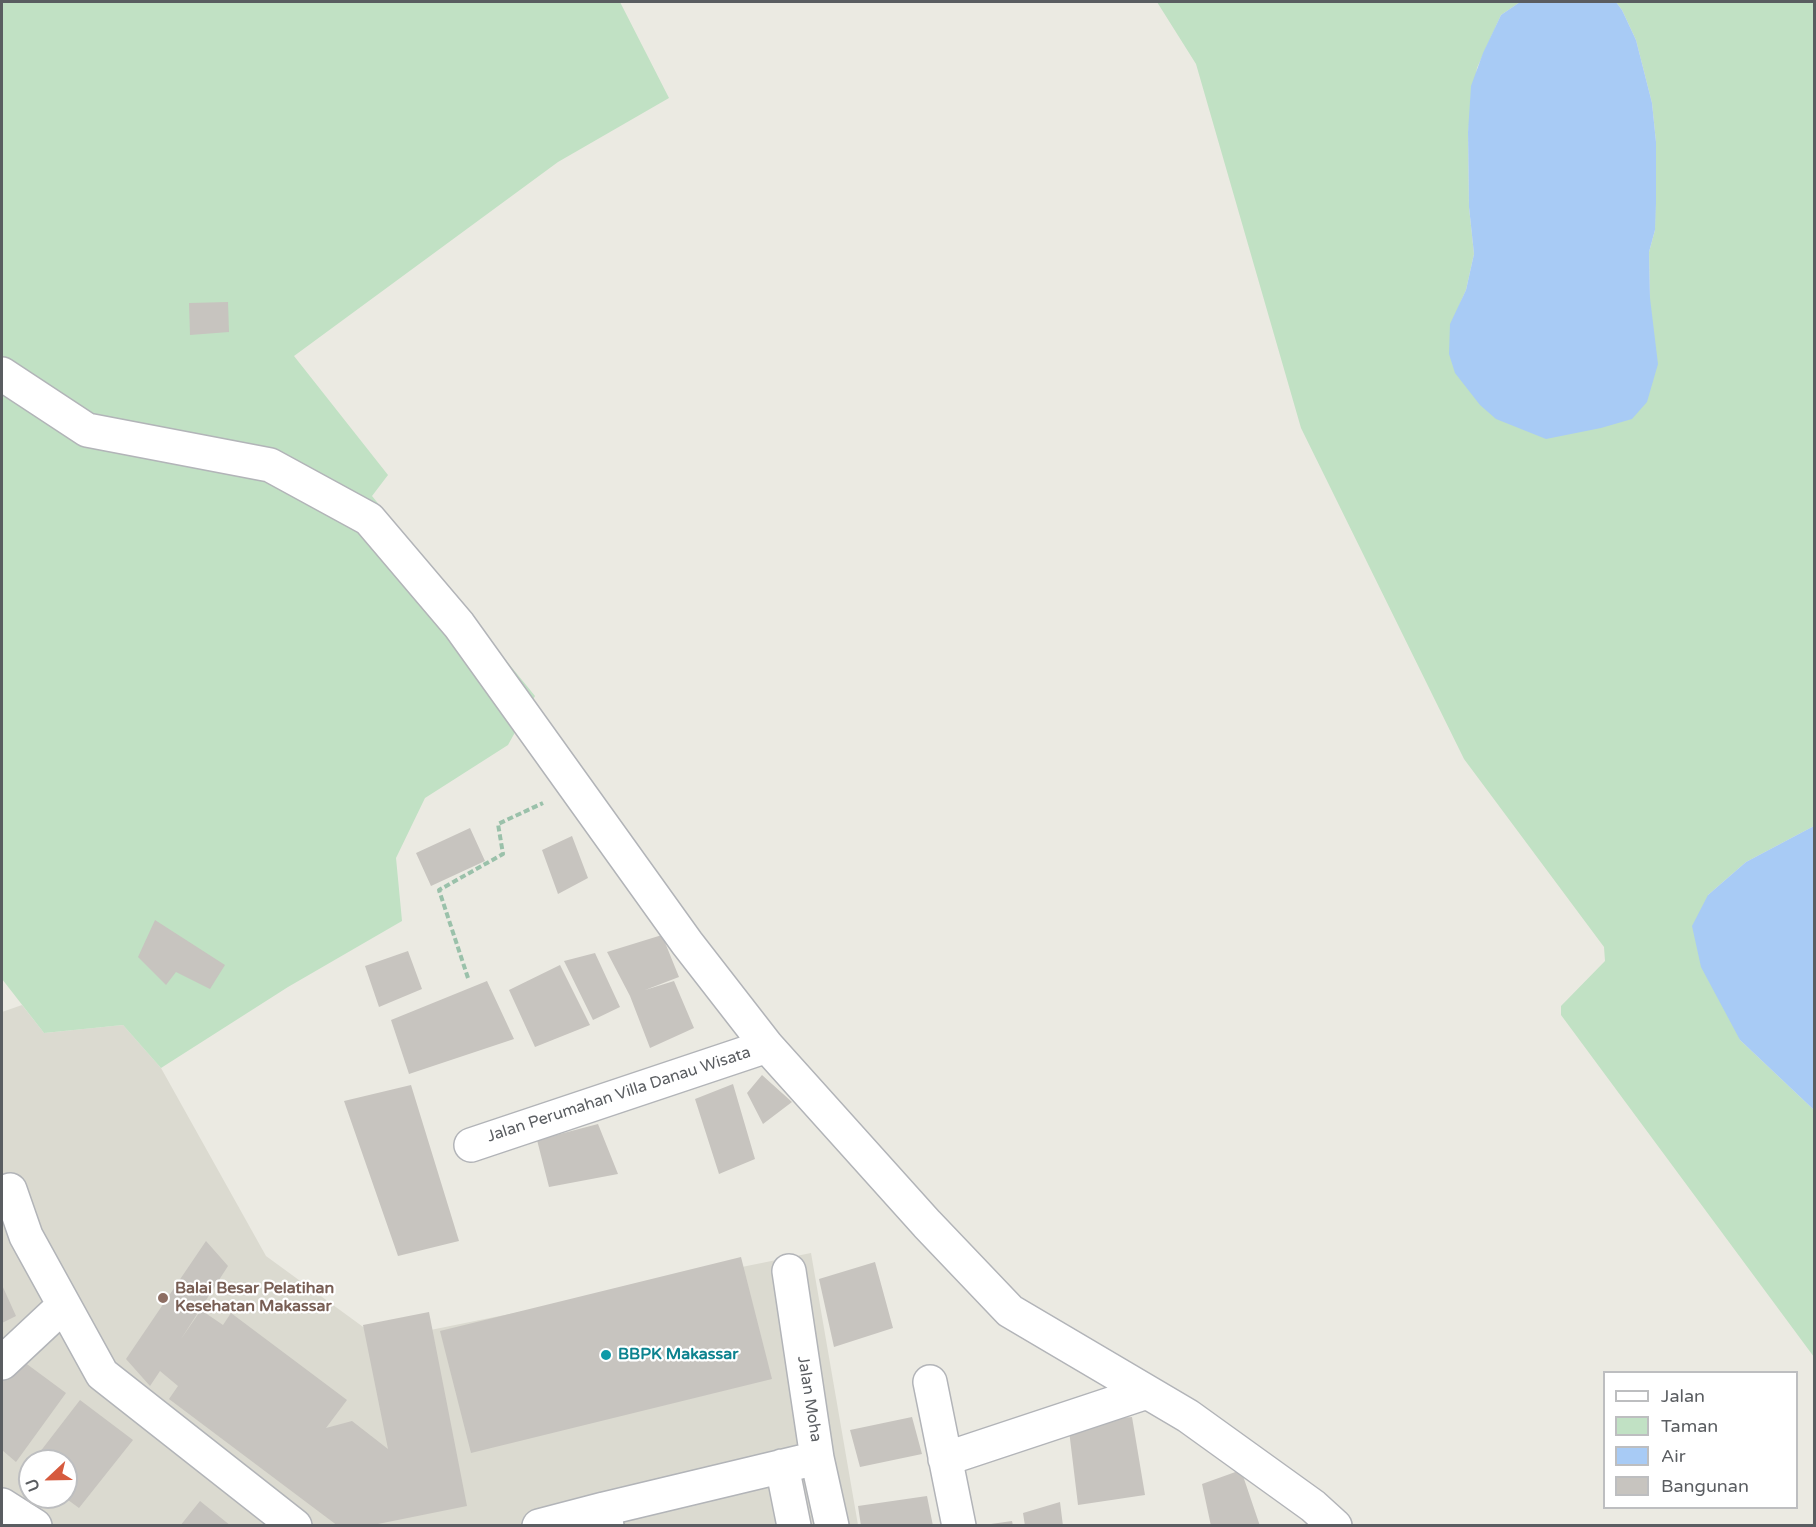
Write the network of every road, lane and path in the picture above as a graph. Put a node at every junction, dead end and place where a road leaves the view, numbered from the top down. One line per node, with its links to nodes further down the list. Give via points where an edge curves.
1 (2, 374): 2 (street, via 87,430 270,465 369,519 459,625)
2 (576, 787): 3 (path, via 498,824 503,854 439,890); 4 (street, via 687,943)
3 (468, 978)
4 (767, 1046): 5 (street, Jalan Perumahan Villa Danau Wisata); 11 (street, via 1010,1311)
5 (471, 1145)
6 (10, 1190): 8 (street, via 26,1236)
7 (789, 1271): 12 (street, Jalan Moha)
8 (64, 1305): 9 (street); 18 (street, via 102,1374)
9 (2, 1363)
10 (930, 1382): 13 (street)
11 (1147, 1392): 13 (street); 23 (street, via 1198,1423)
12 (818, 1458): 14 (street); 21 (street, Jalan Moha)
13 (945, 1459): 22 (street)
14 (782, 1466): 16 (street); 20 (street)
15 (2, 1505): 17 (street)
16 (606, 1517): 19 (street)
17 (35, 1526)
18 (295, 1526)
19 (539, 1526)
20 (794, 1526)
21 (832, 1526)
22 (959, 1526)
23 (1335, 1526)

